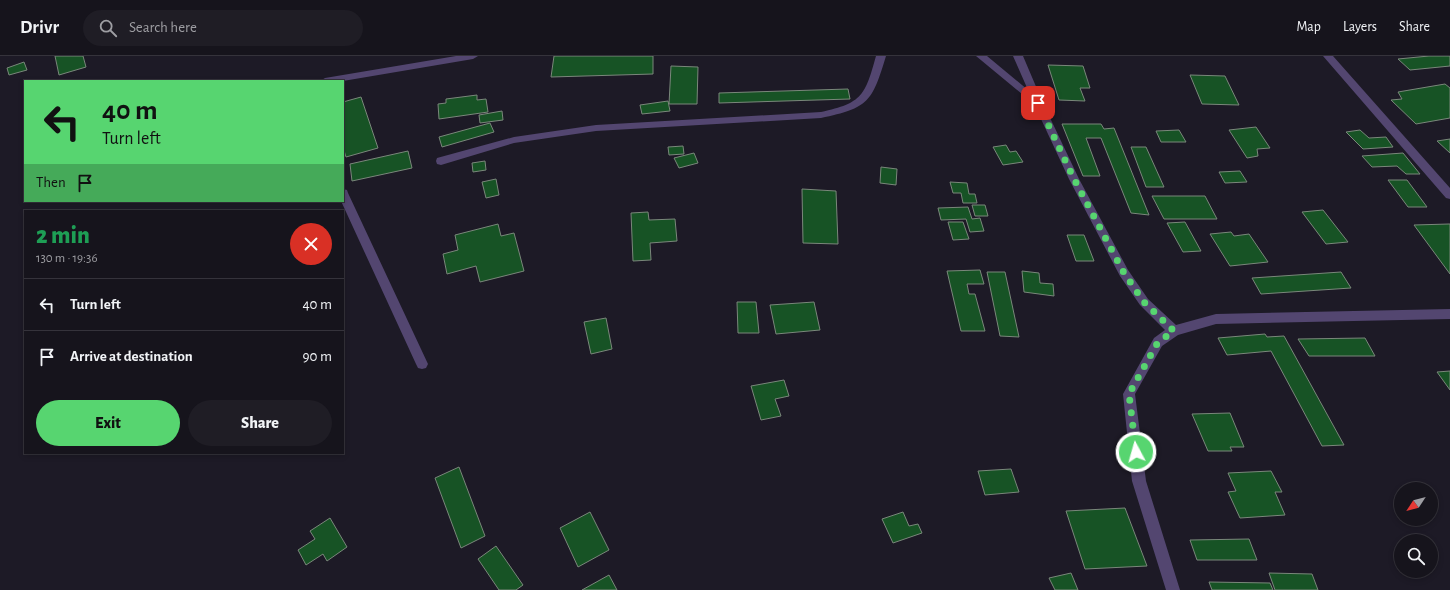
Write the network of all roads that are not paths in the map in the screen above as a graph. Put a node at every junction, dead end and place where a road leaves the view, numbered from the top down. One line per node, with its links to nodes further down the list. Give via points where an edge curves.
1 (473, 56): 6 (street)
2 (882, 56): 8 (street, via 867,95 856,104 836,112 596,128 514,140)
3 (981, 56): 7 (street)
4 (1018, 56): 7 (street)
5 (1328, 56): 10 (street)
6 (331, 80)
7 (1038, 103): 12 (street, via 1074,179 1124,273 1144,302)
8 (441, 161)
9 (344, 195): 13 (street)
10 (1450, 195)
11 (1450, 314): 12 (street, via 1216,318)
12 (1174, 331): 14 (street, via 1158,342 1129,394 1139,481)
13 (422, 364)
14 (1173, 590)

